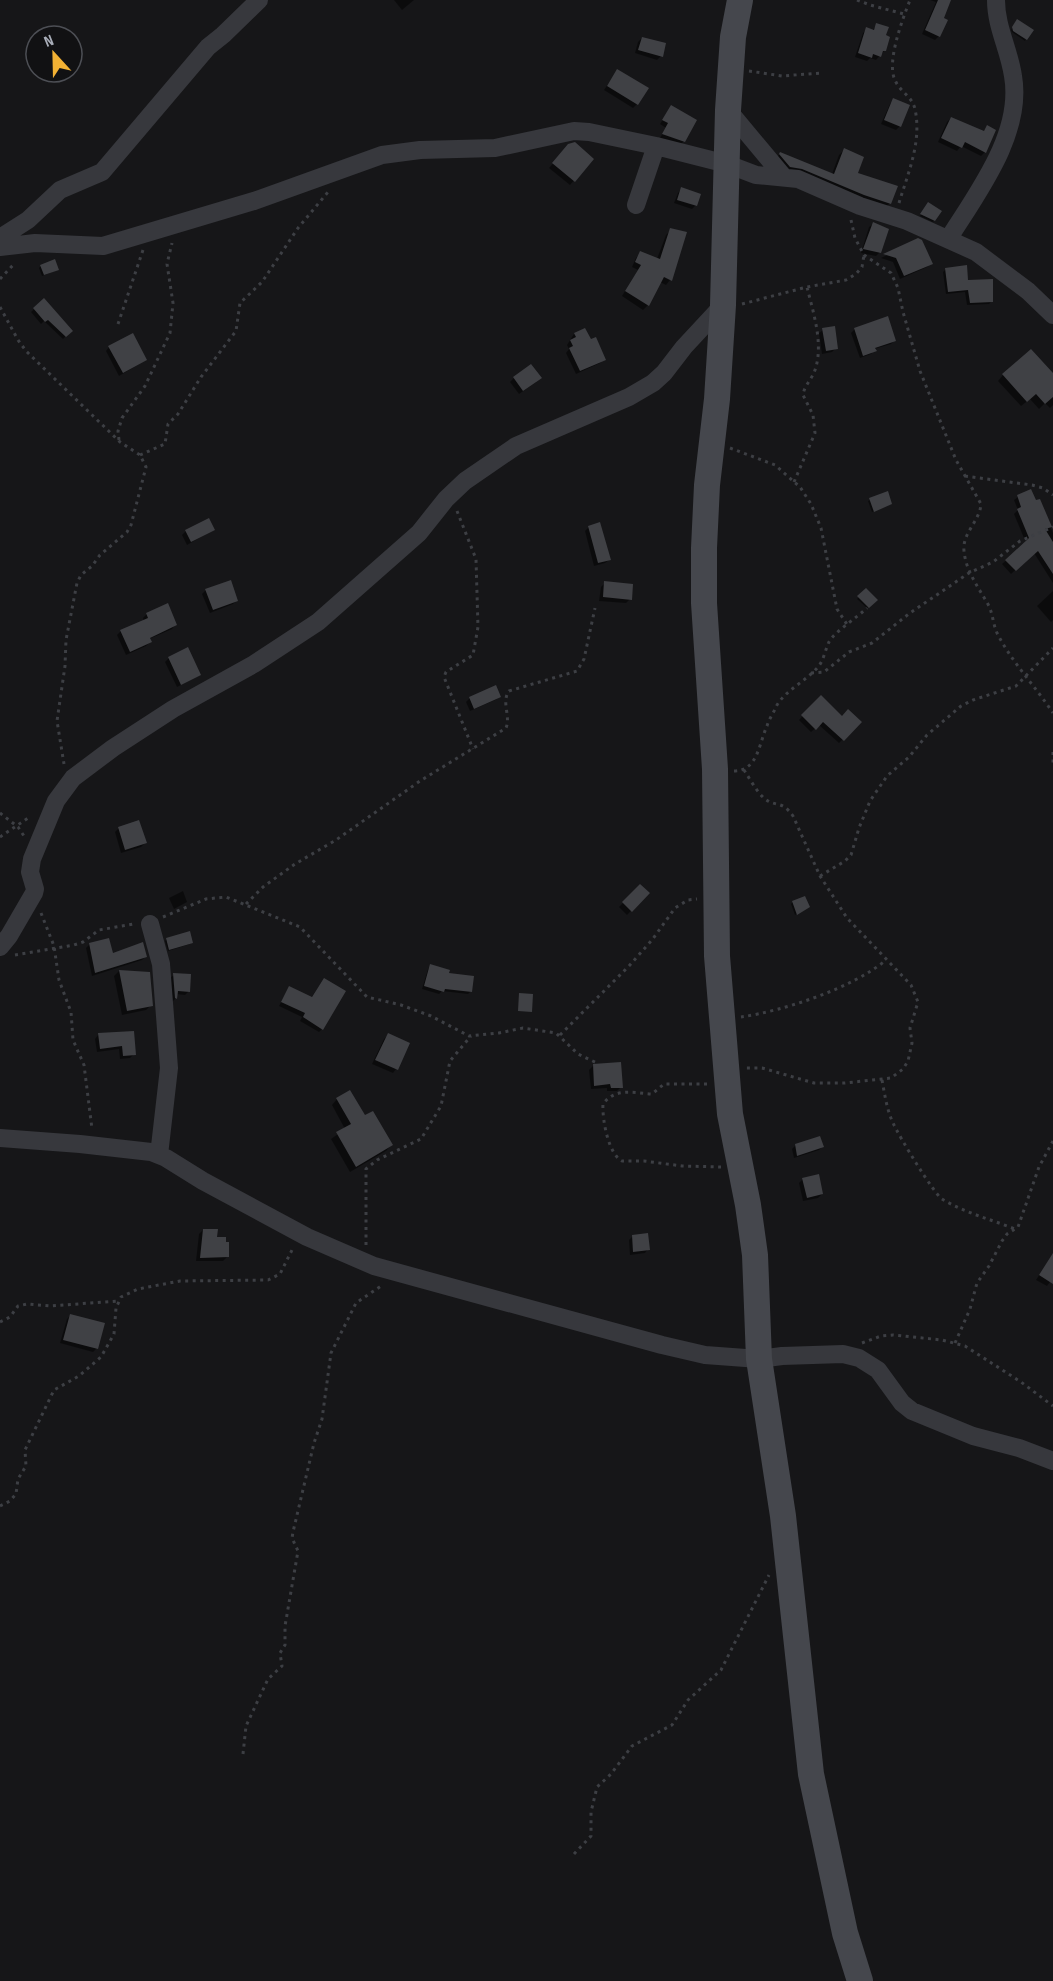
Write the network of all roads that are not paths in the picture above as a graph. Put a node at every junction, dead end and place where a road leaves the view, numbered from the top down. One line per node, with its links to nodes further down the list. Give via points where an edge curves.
1 (259, 0): 9 (street, via 208,47 102,172 60,190 28,220)
2 (740, 0): 4 (main road)
3 (996, 0): 10 (street, via 997,20 1013,76 1015,108 987,178)
4 (728, 110): 6 (main road); 7 (street)
5 (656, 146): 6 (street); 8 (street); 11 (street, via 574,131 495,148 382,155 254,201 97,247 35,243)
6 (727, 164): 7 (street, via 756,175); 12 (main road)
7 (783, 176): 10 (street)
8 (636, 205)
9 (0, 238)
10 (948, 238): 13 (street, via 1002,270)
11 (0, 247)
12 (723, 307): 15 (street, via 653,383 516,446 465,481 419,533 318,622 254,664 173,709 73,778 56,801 30,867 34,893); 18 (main road, via 704,548 715,769 717,956 734,1140 755,1255)
13 (1053, 315)
14 (150, 924): 17 (street, via 161,964 169,1068)
15 (4, 951)
16 (0, 1138): 17 (street)
17 (159, 1155): 18 (street, via 300,1233 400,1274 662,1345 705,1355)
18 (759, 1359): 19 (street, via 843,1354 859,1358 878,1370 912,1411 973,1436); 20 (main road, via 783,1516 812,1774 843,1922)
19 (1053, 1461)
20 (860, 1981)

